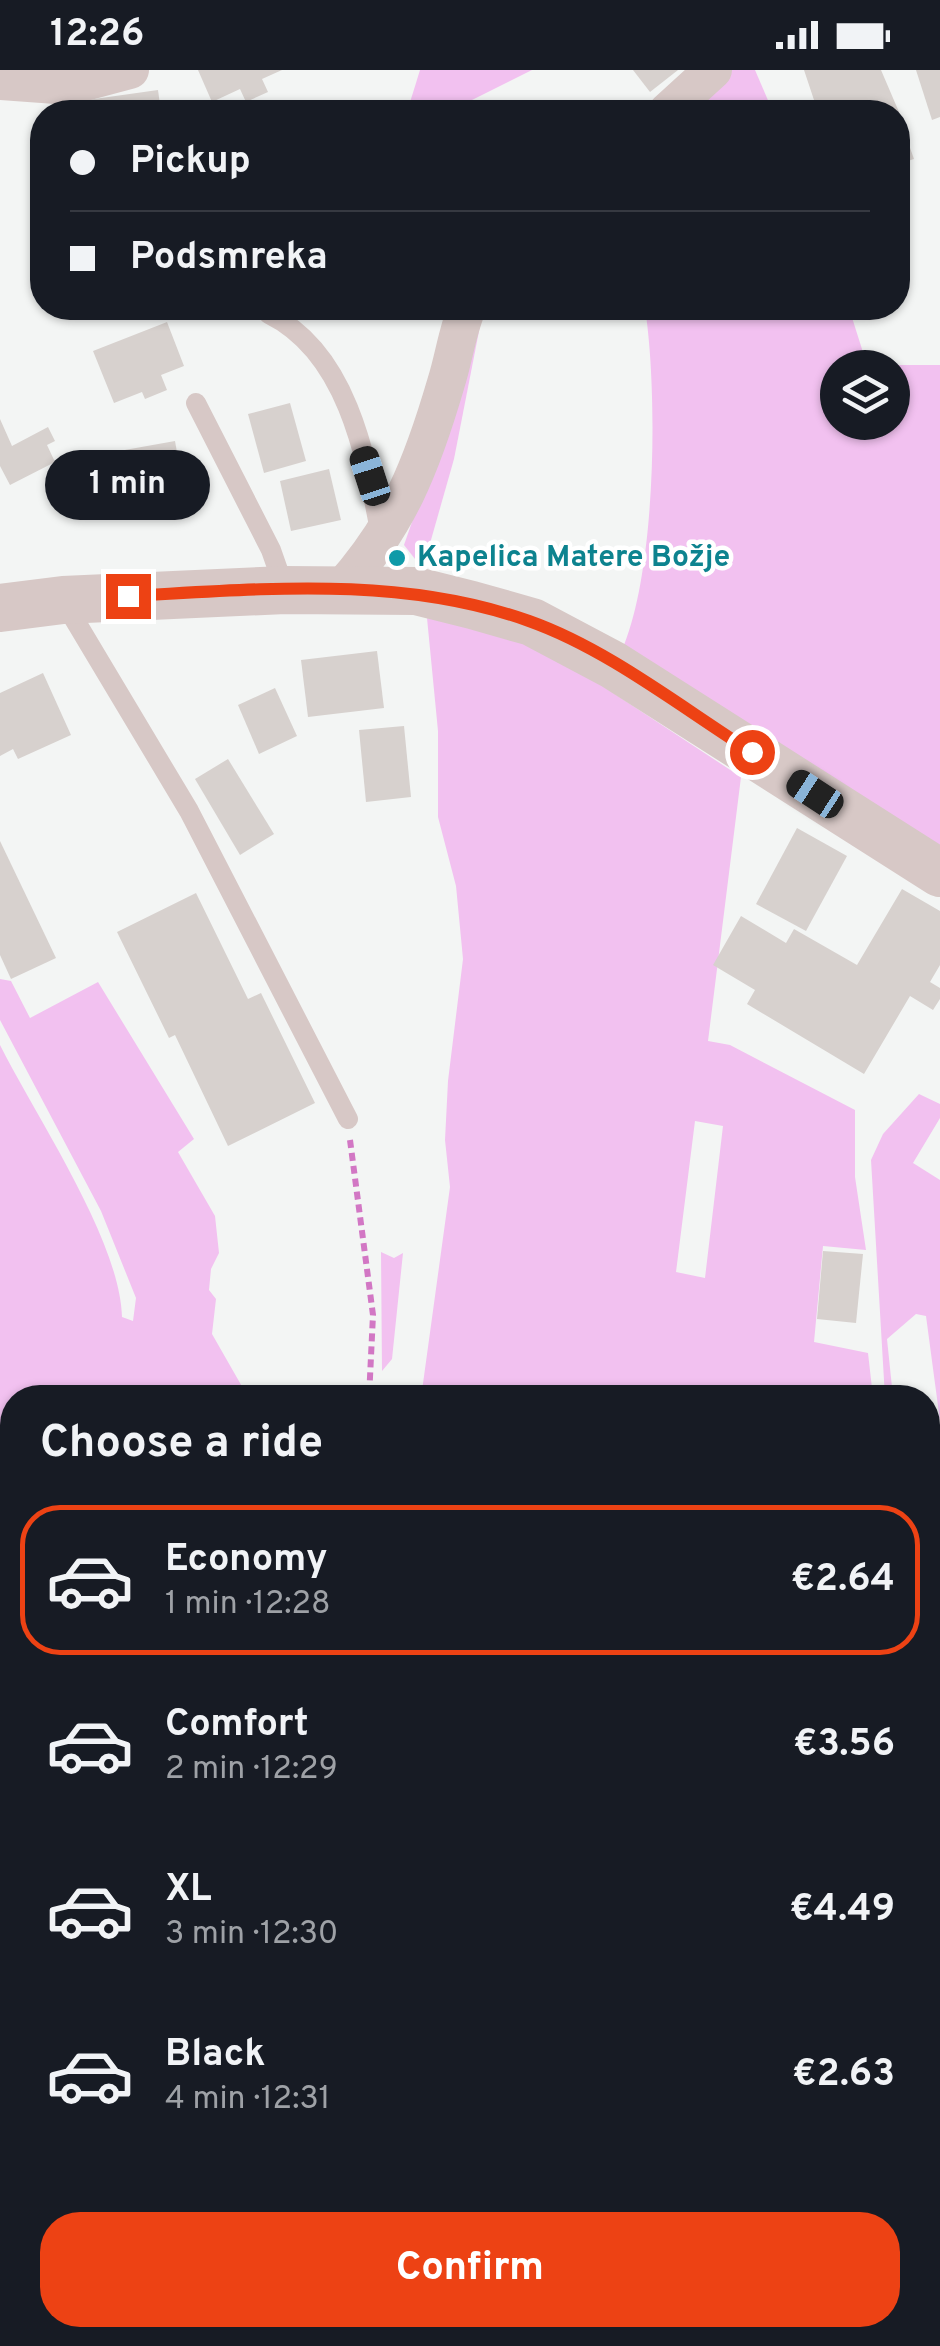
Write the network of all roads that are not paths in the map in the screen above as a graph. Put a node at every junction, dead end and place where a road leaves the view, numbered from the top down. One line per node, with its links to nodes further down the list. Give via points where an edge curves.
1 (130, 70): 3 (street, via 70,86)
2 (713, 70): 4 (street)
3 (0, 82)
4 (681, 100)
5 (282, 320): 8 (lane, via 319,352 343,396 370,476)
6 (464, 320): 8 (street, via 424,458)
7 (196, 402): 9 (lane)
8 (381, 538): 10 (street)
9 (285, 590): 10 (street); 11 (street)
10 (342, 590): 13 (street, via 416,592 532,622 613,665)
11 (63, 600): 12 (street); 14 (lane, via 189,811)
12 (0, 608)
13 (940, 873)
14 (348, 1120)

